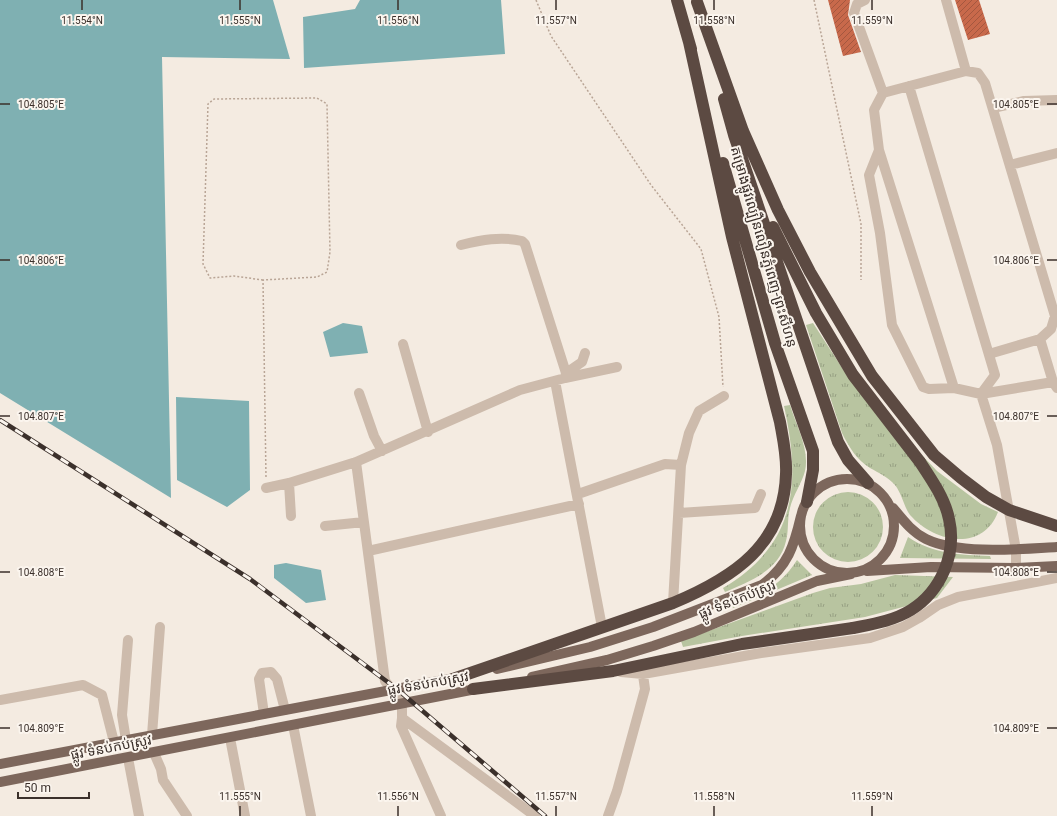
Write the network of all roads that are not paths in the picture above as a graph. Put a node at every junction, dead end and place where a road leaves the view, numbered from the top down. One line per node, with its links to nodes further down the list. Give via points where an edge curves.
1 (677, 0): 5 (highway, គម្រោងផ្លូវល្បឿនលឿនភ្នំពេញ-ព្រះសីហនុ)
2 (865, 0): 8 (street, via 856,4 854,13)
3 (946, 0): 6 (street)
4 (697, 1): 11 (highway, គម្រោងផ្លូវល្បឿនលឿនភ្នំពេញ-ព្រះសីហនុ); 38 (highway, via 743,131 778,210 810,272 872,376 934,456 986,497)
5 (689, 42): 36 (highway, គម្រោងផ្លូវល្បឿនលឿនភ្នំពេញ-ព្រះសីហនុ, via 775,343 813,451 813,470); 53 (highway, via 732,237 780,422 786,473 785,491 774,525 754,553 726,577)
6 (966, 71): 7 (street); 10 (street, via 978,73 985,83)
7 (908, 86): 8 (street); 19 (street)
8 (883, 93): 12 (street, via 874,110)
9 (1057, 100): 10 (street, via 1024,101)
10 (992, 108): 14 (street)
11 (734, 135): 32 (highway, គម្រោងផ្លូវល្បឿនលឿនភ្នំពេញ-ព្រះសីហនុ, via 838,442 848,460); 57 (highway, bridge, via 779,241 816,313 853,374 920,462 943,500 951,536 949,554 944,573 925,599 895,618 853,628 742,644)
12 (879, 150): 23 (street); 23 (street, via 869,175 880,233 892,325 923,387 929,390)
13 (1057, 153): 14 (street)
14 (1010, 165): 16 (street, via 1055,316 1051,329)
15 (461, 245): 21 (street, via 502,238 522,241 525,244)
16 (1040, 339): 19 (street); 22 (street)
17 (403, 344): 27 (street)
18 (585, 353): 21 (street, via 582,362)
19 (989, 354): 25 (street, via 995,375)
20 (617, 367): 21 (street)
21 (562, 377): 27 (street, via 520,390); 35 (street)
22 (1055, 385): 25 (street)
23 (954, 388): 25 (street)
24 (359, 393): 28 (street)
25 (981, 394): 38 (street, via 997,445)
26 (724, 396): 30 (street, via 698,412 689,433)
27 (428, 432): 28 (street)
28 (382, 451): 29 (street)
29 (356, 462): 31 (street); 42 (street)
30 (682, 465): 35 (street, via 664,464); 39 (street)
31 (289, 483): 33 (street); 40 (street)
32 (868, 483): 36 (main road, via 855,479 827,483); 37 (main road, via 880,491)
33 (266, 488)
34 (761, 494): 39 (street, via 754,508)
35 (579, 499): 47 (street); 55 (street)
36 (807, 502): 41 (main road)
37 (888, 502): 46 (main road, via 910,528 931,541 968,548); 50 (main road, via 894,518 894,534 889,549 879,562)
38 (1009, 510): 44 (highway); 46 (street)
39 (679, 514): 53 (street)
40 (291, 516)
41 (801, 516): 51 (main road, via 800,531 811,558 836,573); 58 (main road, ផ្លូវ ទំនប់កប់ស្រូវ, via 795,542 787,560 775,575 762,585 653,627 597,644)
42 (364, 522): 43 (street); 47 (street)
43 (325, 526)
44 (1057, 526)
45 (1057, 547): 46 (main road)
46 (1016, 550): 49 (street)
47 (368, 551): 59 (street, via 386,681)
48 (1057, 566): 49 (main road)
49 (1016, 568): 50 (main road, via 931,567)
50 (865, 571): 51 (main road)
51 (851, 574): 60 (main road, ផ្លូវ ទំនប់កប់ស្រូវ, via 817,581 694,632 615,658)
52 (1057, 578): 57 (street, via 938,604 903,627 870,638)
53 (673, 603): 55 (highway)
54 (160, 627): 67 (street)
55 (602, 627): 58 (highway)
56 (128, 640): 69 (street, via 122,715)
57 (643, 669): 60 (highway); 81 (street, via 645,689)
58 (453, 679): 59 (main road, ផ្លូវ ទំនប់កប់ស្រូវ)
59 (392, 690): 62 (street); 63 (main road, ផ្លូវ ទំនប់កប់ស្រូវ)
60 (473, 690): 62 (main road, ផ្លូវ ទំនប់កប់ស្រូវ)
61 (0, 700): 70 (street, via 83,685 102,695)
62 (402, 702): 65 (street); 66 (main road, ផ្លូវ ទំនប់កប់ស្រូវ)
63 (285, 710): 64 (main road, ផ្លូវ ទំនប់កប់ស្រូវ); 64 (street, via 277,679 271,672 262,673 259,679)
64 (264, 714): 67 (main road, ផ្លូវ ទំនប់កប់ស្រូវ)
65 (402, 718): 75 (street); 80 (street, via 401,726)
66 (293, 725): 68 (main road, ផ្លូវ ទំនប់កប់ស្រូវ); 79 (street)
67 (152, 735): 69 (main road, ផ្លូវ ទំនប់កប់ស្រូវ)
68 (230, 738): 71 (main road, ផ្លូវ ទំនប់កប់ស្រូវ); 78 (street)
69 (126, 740): 70 (main road, ផ្លូវ ទំនប់កប់ស្រូវ)
70 (114, 742): 73 (main road, ផ្លូវ ទំនប់កប់ស្រូវ)
71 (154, 753): 72 (main road, ផ្លូវ ទំនប់កប់ស្រូវ); 77 (street, via 163,780)
72 (128, 758): 74 (main road, ផ្លូវ ទំនប់កប់ស្រូវ); 76 (street)
73 (0, 764)
74 (0, 782)
75 (530, 815)
76 (138, 816)
77 (187, 816)
78 (245, 816)
79 (312, 816)
80 (441, 816)
81 (608, 816)

